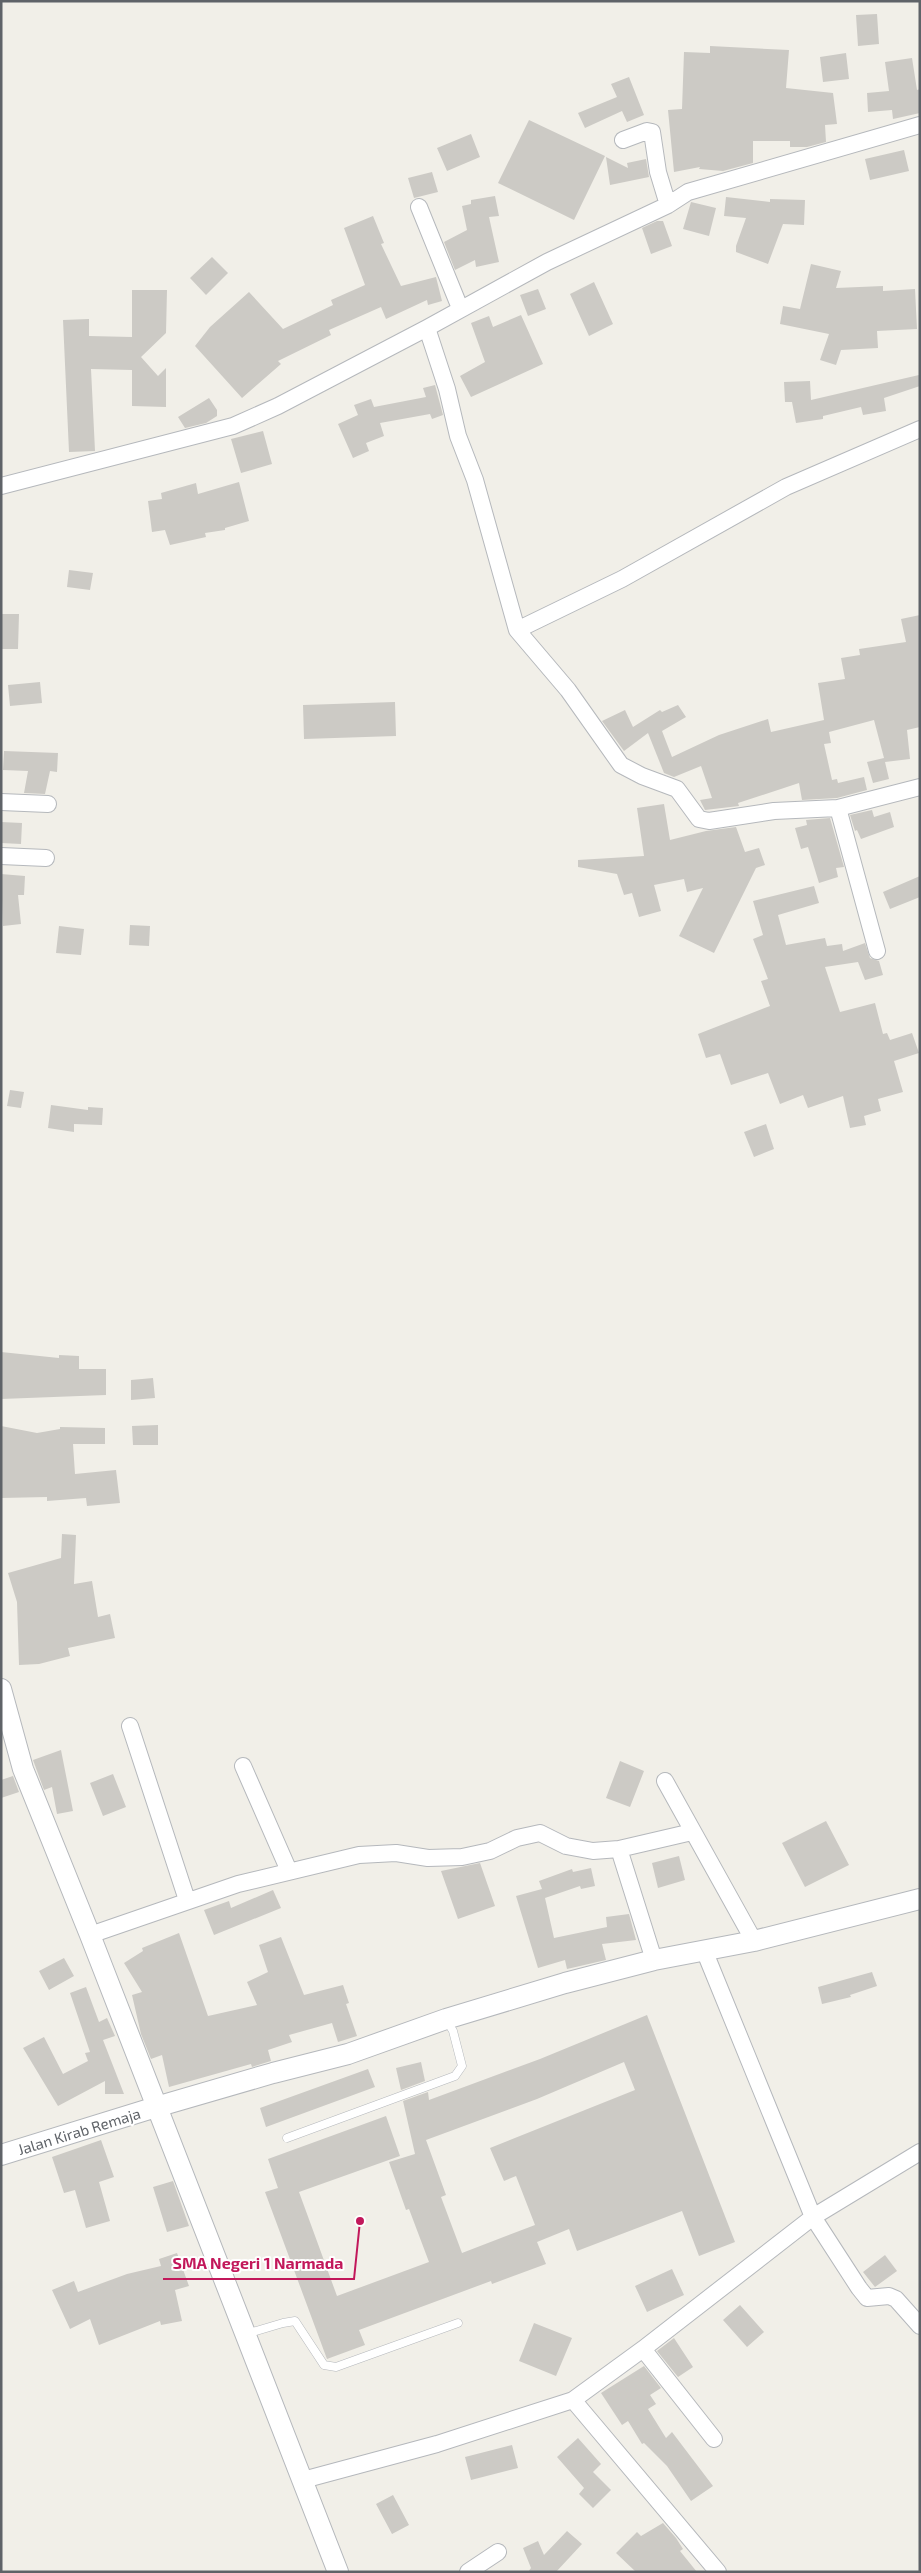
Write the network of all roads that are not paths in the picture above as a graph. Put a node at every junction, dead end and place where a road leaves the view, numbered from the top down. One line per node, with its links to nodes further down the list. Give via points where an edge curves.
1 (920, 125): 3 (street, via 698,189)
2 (623, 140): 3 (street, via 652,132 658,172)
3 (668, 205): 5 (street, via 547,262)
4 (420, 207): 5 (street)
5 (460, 308): 6 (street)
6 (428, 328): 8 (street, via 234,426); 9 (street)
7 (920, 429): 9 (street, via 786,487 622,579)
8 (1, 486)
9 (517, 630): 13 (street, via 568,690 622,765 677,789 699,820 774,811)
10 (920, 787): 13 (street)
11 (1, 802): 12 (street)
12 (48, 804)
13 (838, 808): 16 (street)
14 (1, 856): 15 (street)
15 (46, 858)
16 (878, 951)
17 (1, 1689): 26 (street, via 29,1786)
18 (130, 1726): 25 (street)
19 (243, 1766): 23 (street)
20 (665, 1780): 21 (street)
21 (692, 1832): 22 (street); 27 (street)
22 (619, 1849): 23 (street, via 566,1846 540,1833 462,1857 428,1858 396,1853 359,1855); 29 (street)
23 (289, 1871): 25 (street)
24 (920, 1899): 27 (street, Jalan Kirab Remaja)
25 (187, 1900): 26 (street)
26 (90, 1935): 31 (street)
27 (754, 1941): 28 (street, Jalan Kirab Remaja)
28 (707, 1957): 29 (street, Jalan Kirab Remaja); 35 (street)
29 (654, 1960): 30 (street, Jalan Kirab Remaja, via 565,1982)
30 (449, 2025): 31 (street, Jalan Kirab Remaja, via 273,2073); 32 (lane, via 462,2066 455,2076)
31 (161, 2119): 34 (street, Jalan Kirab Remaja); 38 (street)
32 (287, 2138)
33 (920, 2152): 35 (street)
34 (1, 2155)
35 (813, 2217): 37 (street, via 867,2298 889,2296 896,2299); 39 (street)
36 (458, 2323): 38 (lane, via 336,2367 324,2365 295,2322)
37 (920, 2326)
38 (244, 2335): 42 (street)
39 (643, 2349): 40 (street); 41 (street)
40 (573, 2400): 42 (street, via 446,2441); 46 (street)
41 (714, 2439)
42 (303, 2480): 44 (street)
43 (498, 2552): 45 (street)
44 (338, 2572)
45 (468, 2572)
46 (718, 2572)

